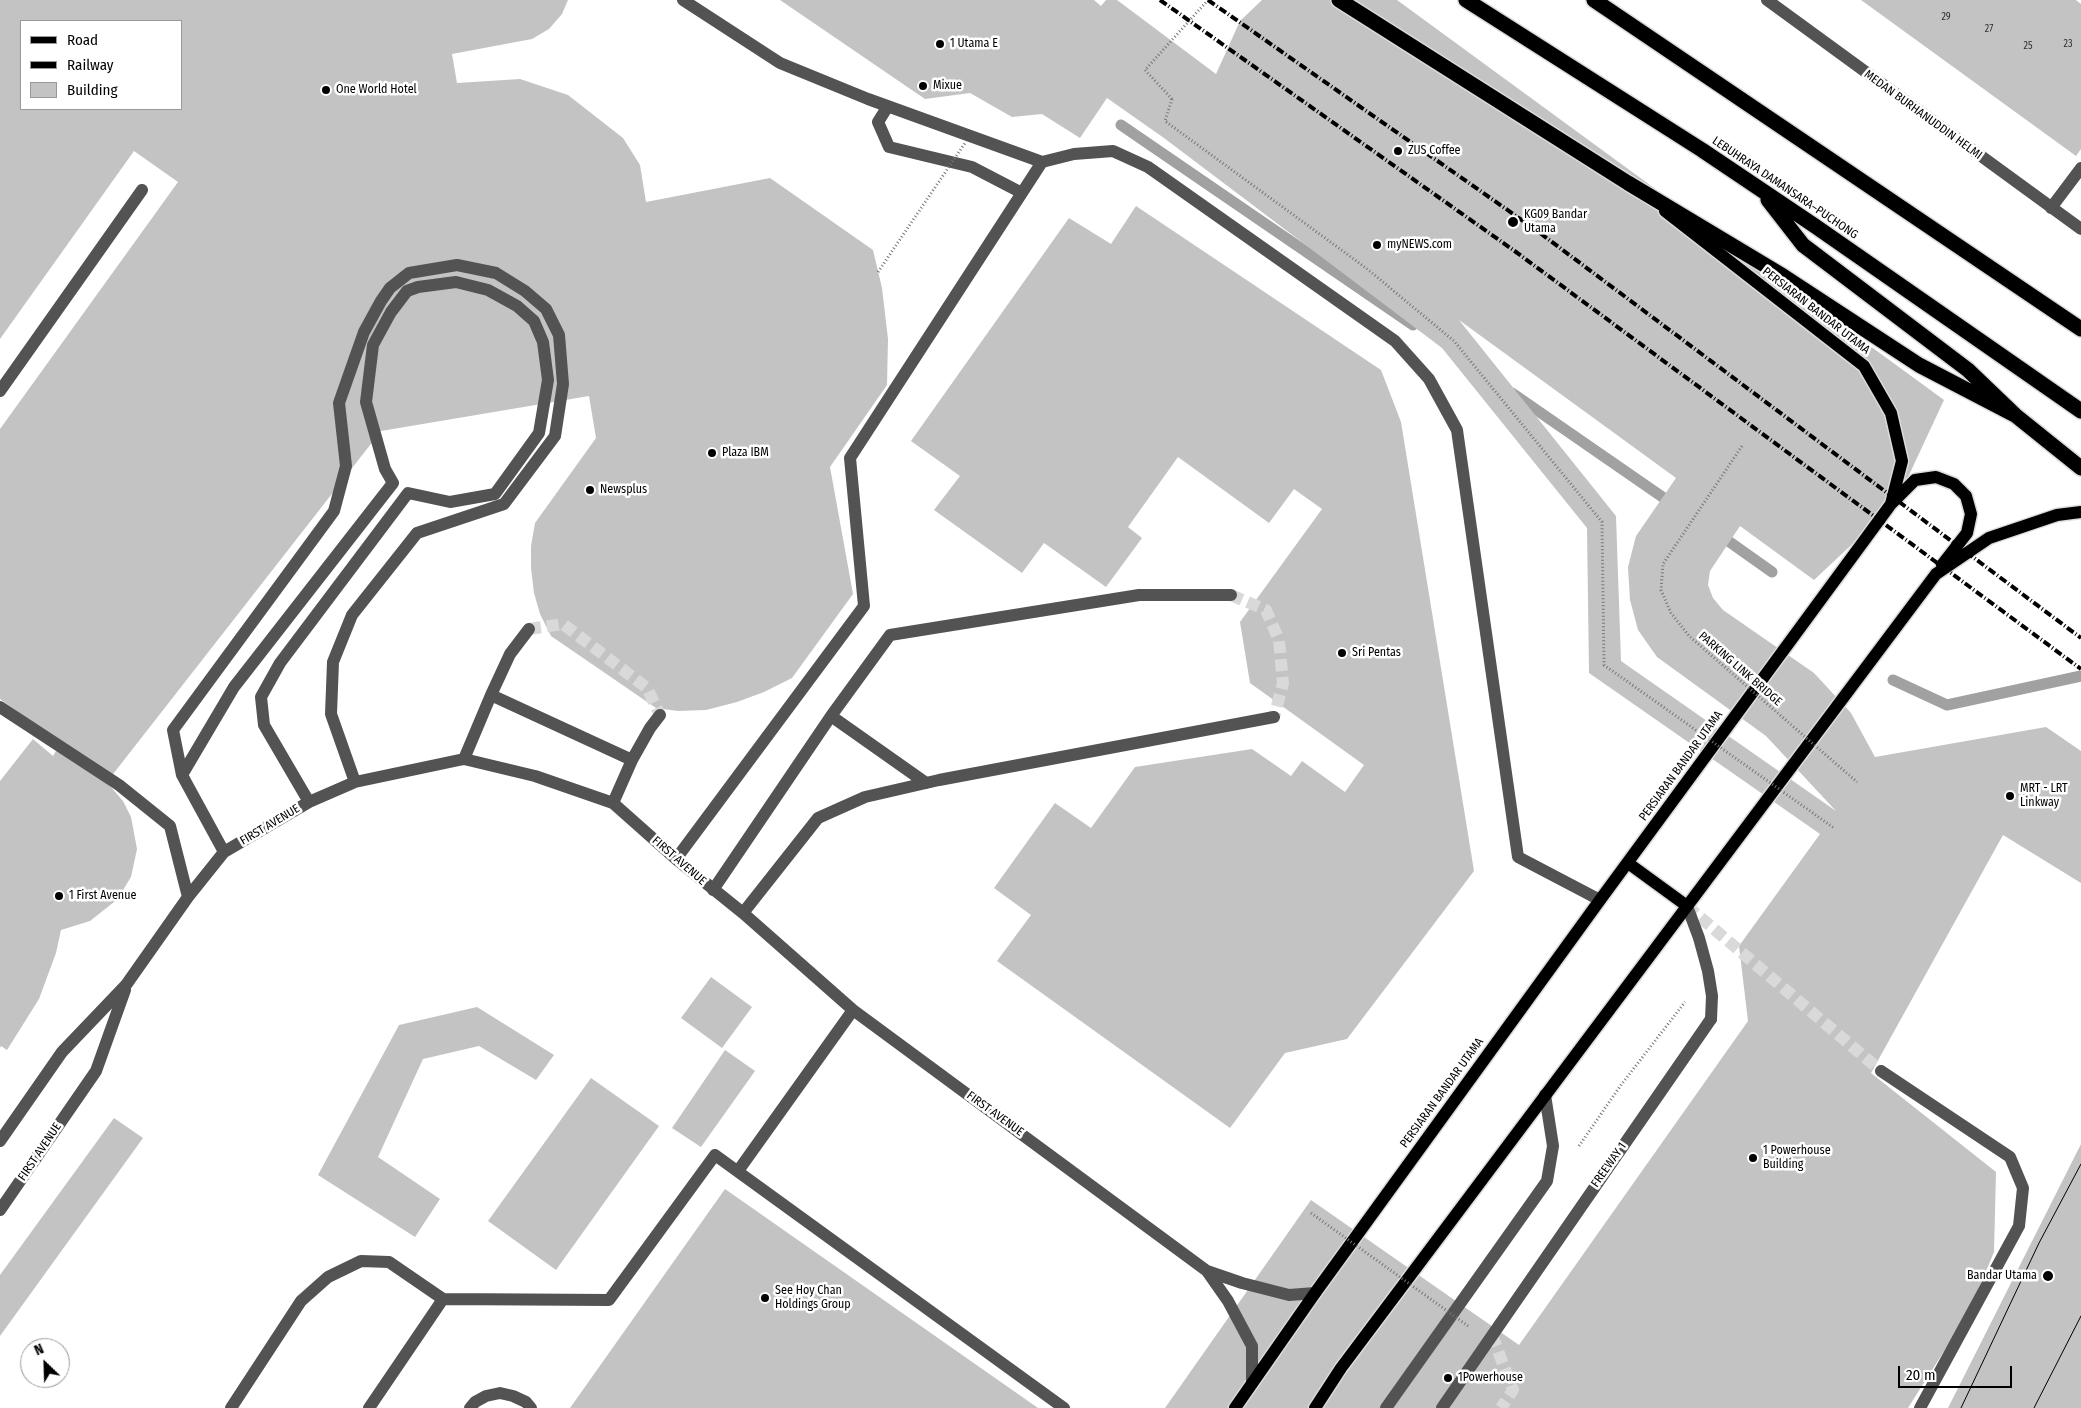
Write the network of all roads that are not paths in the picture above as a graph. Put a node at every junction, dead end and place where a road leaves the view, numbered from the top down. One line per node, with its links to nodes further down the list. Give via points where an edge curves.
1 (684, 0): 6 (street, via 780,63)
2 (1339, 0): 9 (highway)
3 (1466, 0): 10 (highway, LEBUHRAYA DAMANSARA–PUCHONG)
4 (1594, 0): 15 (highway)
5 (1767, 0): 13 (street, MEDAN BURHANUDDIN HELMI)
6 (888, 106): 7 (street); 12 (street, via 878,122 889,148 972,167)
7 (1042, 162): 12 (street); 42 (street, via 1074,154 1113,151 1148,167 1395,341 1428,378 1457,430 1518,857)
8 (2081, 168): 13 (street)
9 (1628, 183): 18 (highway, via 1783,276 1919,365); 20 (main road, PERSIARAN BANDAR UTAMA, via 1864,366 1890,413 1902,461)
10 (1759, 189): 17 (highway, LEBUHRAYA DAMANSARA–PUCHONG); 18 (highway, via 1803,245 1968,370)
11 (142, 190): 16 (street)
12 (1022, 193): 38 (street, via 850,458 864,606)
13 (2051, 208): 14 (street, MEDAN BURHANUDDIN HELMI)
14 (2081, 229)
15 (2081, 328)
16 (0, 391)
17 (2081, 411)
18 (2015, 415): 19 (highway)
19 (2081, 468)
20 (1891, 504): 22 (main road, via 1915,480 1936,477 1954,484 1966,496 1971,514 1967,533); 39 (main road, PERSIARAN BANDAR UTAMA)
21 (2081, 512): 22 (main road, via 2057,515 1989,538)
22 (1936, 574): 43 (main road)
23 (1231, 595): 28 (street, via 1139,595 890,634)
24 (529, 630): 25 (street, via 510,654)
25 (490, 695): 30 (street); 31 (street)
26 (0, 707): 41 (street, via 119,785 170,826)
27 (660, 715): 31 (street)
28 (832, 716): 34 (street); 40 (street)
29 (1274, 718): 34 (street)
30 (464, 759): 33 (street, FIRST AVENUE); 36 (street, FIRST AVENUE, via 535,776)
31 (632, 760): 36 (street)
32 (182, 775): 33 (street, via 173,730 334,511 346,466 339,403 364,332 381,301 390,288 409,274 457,265 496,273 525,290 546,308 559,335 562,384 555,436 504,504 417,533 352,615 333,662 331,714); 35 (street, via 234,687 394,483 385,470 366,402 374,345 391,312 407,291 418,286 456,282 488,290 518,306 534,322 542,342 548,380 539,433 495,494 450,502 408,493 280,663 261,698 264,725); 37 (street)
33 (355, 782): 35 (street, FIRST AVENUE)
34 (926, 783): 44 (street, via 865,797 818,818)
35 (309, 802): 37 (street, FIRST AVENUE)
36 (613, 804): 38 (street, FIRST AVENUE)
37 (224, 852): 41 (street, FIRST AVENUE)
38 (676, 859): 40 (street, FIRST AVENUE)
39 (1628, 862): 42 (main road, PERSIARAN BANDAR UTAMA); 43 (main road)
40 (713, 890): 44 (street, FIRST AVENUE)
41 (188, 897): 45 (street, FIRST AVENUE)
42 (1600, 900): 53 (main road, PERSIARAN BANDAR UTAMA)
43 (1687, 906): 48 (main road); 64 (street, FREEWAY 1, bridge, via 1699,938 1712,996 1711,1019)
44 (743, 913): 46 (street, FIRST AVENUE)
45 (126, 985): 49 (street, FIRST AVENUE, via 62,1052); 51 (street, FIRST AVENUE, via 96,1071)
46 (854, 1010): 50 (street); 52 (street, FIRST AVENUE)
47 (1881, 1071): 65 (street, via 2010,1157 2023,1188 2019,1226)
48 (1545, 1095): 62 (main road, via 1341,1368); 63 (street, via 1552,1146 1547,1181)
49 (0, 1141)
50 (738, 1172): 54 (street, via 715,1155 609,1300); 60 (street)
51 (0, 1210)
52 (1207, 1271): 53 (street, FIRST AVENUE, via 1289,1295); 55 (street, FIRST AVENUE, via 1228,1301 1252,1346)
53 (1315, 1293): 55 (main road, PERSIARAN BANDAR UTAMA)
54 (443, 1299): 56 (street, via 389,1262 361,1261 328,1277 301,1301); 57 (street)
55 (1252, 1382): 61 (main road, PERSIARAN BANDAR UTAMA)
56 (231, 1408)
57 (369, 1408)
58 (470, 1408): 59 (street, via 486,1396 500,1393 526,1402)
59 (531, 1408)
60 (1064, 1408)
61 (1235, 1408)
62 (1315, 1408)
63 (1386, 1408)
64 (1442, 1408)
65 (1920, 1408)

